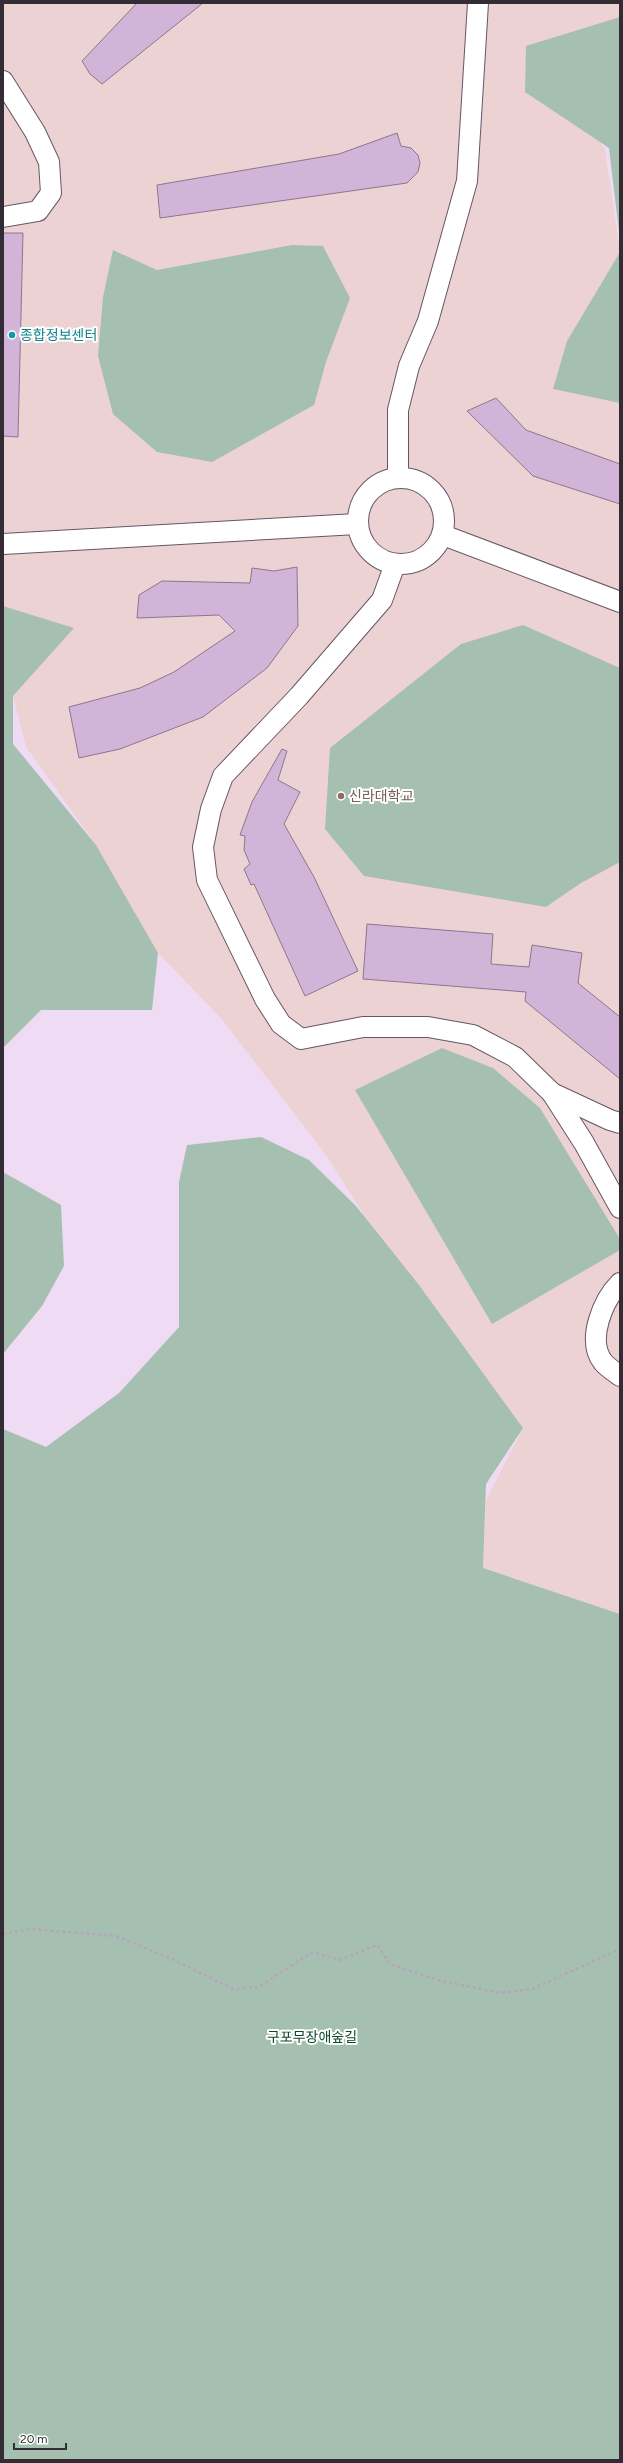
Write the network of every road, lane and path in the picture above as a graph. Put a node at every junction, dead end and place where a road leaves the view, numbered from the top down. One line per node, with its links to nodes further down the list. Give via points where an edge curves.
1 (478, 3): 4 (street, via 467,181 428,322 409,366 398,410)
2 (3, 81): 3 (street, via 36,132 49,162 51,194 38,211)
3 (3, 217)
4 (398, 477): 5 (street, via 382,482 368,492 359,507); 6 (street, via 415,480 430,488 440,502 443,513)
5 (357, 524): 7 (street); 8 (street, via 361,541 372,554 386,563)
6 (443, 536): 8 (street, via 434,550 420,561 404,565); 9 (street)
7 (3, 544)
8 (395, 564): 10 (street, via 382,600 299,696 223,776 211,809 203,847 207,880 265,999 281,1024 301,1039 363,1027 428,1027 473,1035 515,1057)
9 (620, 602)
10 (552, 1093): 11 (street); 12 (street)
11 (620, 1123)
12 (620, 1208)
13 (620, 1283): 14 (street, via 612,1290 602,1311 596,1343 603,1362)
14 (620, 1376)
15 (3, 1934): 16 (path, via 30,1929 116,1936 174,1960 233,1989 259,1987 312,1952 340,1960 376,1945 390,1964 440,1981 501,1993 532,1989)
16 (620, 1949)

